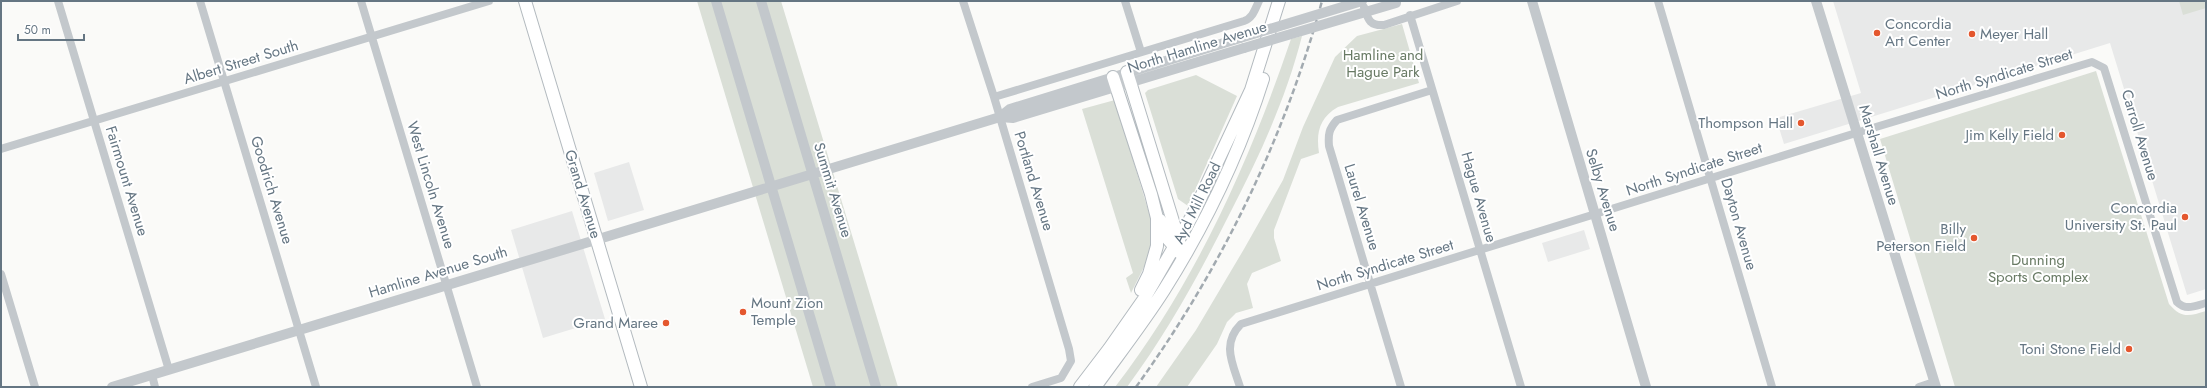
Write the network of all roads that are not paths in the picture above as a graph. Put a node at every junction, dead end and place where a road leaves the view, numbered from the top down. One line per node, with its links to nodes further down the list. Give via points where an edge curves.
1 (58, 1): 29 (street, Fairmount Avenue)
2 (200, 1): 24 (street, Goodrich Avenue)
3 (361, 1): 20 (street, West Lincoln Avenue)
4 (489, 1): 20 (street, Albert Street South)
5 (525, 1): 37 (main road, Grand Avenue)
6 (716, 1): 34 (street)
7 (761, 1): 32 (street, Summit Avenue)
8 (963, 1): 27 (street, Portland Avenue)
9 (1125, 1): 21 (street)
10 (1259, 1): 21 (street, North Hamline Avenue, via 1249,20)
11 (1279, 1): 38 (main road, Ayd Mill Road, via 1251,90)
12 (1288, 1): 40 (main road, Ayd Mill Road, via 1256,103 1205,218)
13 (1362, 1): 19 (street, via 1368,21 1375,25); 23 (street, North Hamline Avenue, bridge, via 1240,38)
14 (1457, 1): 19 (street)
15 (1532, 1): 36 (street, Selby Avenue)
16 (1658, 1): 33 (street, Dayton Avenue)
17 (1816, 1): 30 (street, Marshall Avenue)
18 (1399, 2): 23 (street, North Hamline Avenue, bridge, via 1244,48)
19 (1410, 15): 26 (street, Hague Avenue)
20 (372, 37): 24 (street, Albert Street South); 42 (street, West Lincoln Avenue)
21 (1141, 52): 27 (street, North Hamline Avenue)
22 (2099, 64): 30 (street, North Syndicate Street, via 2092,62); 44 (street, Carroll Avenue, via 2104,68 2177,302 2188,308)
23 (1129, 78): 25 (street, North Hamline Avenue); 38 (main road)
24 (224, 82): 29 (street, Albert Street South); 45 (street, Goodrich Avenue)
25 (1115, 82): 28 (street, North Hamline Avenue, via 1010,109); 35 (main road)
26 (1432, 90): 39 (street, Hague Avenue); 43 (street, Laurel Avenue, via 1337,120 1328,134 1329,146)
27 (994, 97): 28 (street, Portland Avenue)
28 (1000, 117): 32 (street, North Hamline Avenue); 58 (street, Portland Avenue, via 1072,361 1061,378)
29 (94, 121): 31 (street, Albert Street South); 47 (street, Fairmount Avenue)
30 (1856, 133): 33 (street, North Syndicate Street); 49 (street, Marshall Avenue)
31 (1, 149)
32 (813, 174): 34 (street, North Hamline Avenue); 57 (street, Summit Avenue)
33 (1711, 178): 36 (street, North Syndicate Street); 65 (street, Dayton Avenue)
34 (772, 187): 37 (street, Hamline Avenue South); 56 (street)
35 (1151, 194): 38 (main road, via 1167,238); 46 (main road, via 1158,232 1154,259 1146,280)
36 (1595, 215): 39 (street, North Syndicate Street); 64 (street, Selby Avenue)
37 (596, 239): 42 (street, Hamline Avenue South); 55 (main road, Grand Avenue)
38 (1177, 244): 40 (main road); 46 (main road, Ayd Mill Road)
39 (1480, 251): 43 (street, North Syndicate Street); 63 (street, Hague Avenue)
40 (1184, 257): 60 (main road, Ayd Mill Road)
41 (1, 274): 50 (street)
42 (446, 285): 45 (street, Hamline Avenue South); 54 (street, West Lincoln Avenue)
43 (1371, 285): 61 (street, North Syndicate Street, via 1241,324 1232,333 1229,343); 62 (street, Laurel Avenue)
44 (2206, 303)
45 (299, 330): 47 (street, Hamline Avenue South); 53 (street, Goodrich Avenue)
46 (1109, 350): 59 (main road, Ayd Mill Road)
47 (169, 370): 48 (street, Hamline Avenue South)
48 (152, 375): 51 (street, Hamline Avenue South); 52 (street)
49 (1935, 385): 66 (street)
50 (35, 387)
51 (112, 387)
52 (155, 387)
53 (316, 387)
54 (477, 387)
55 (641, 387)
56 (831, 387)
57 (876, 387)
58 (1032, 387)
59 (1080, 387)
60 (1095, 387)
61 (1240, 387)
62 (1401, 387)
63 (1521, 387)
64 (1646, 387)
65 (1772, 387)
66 (1919, 387)

